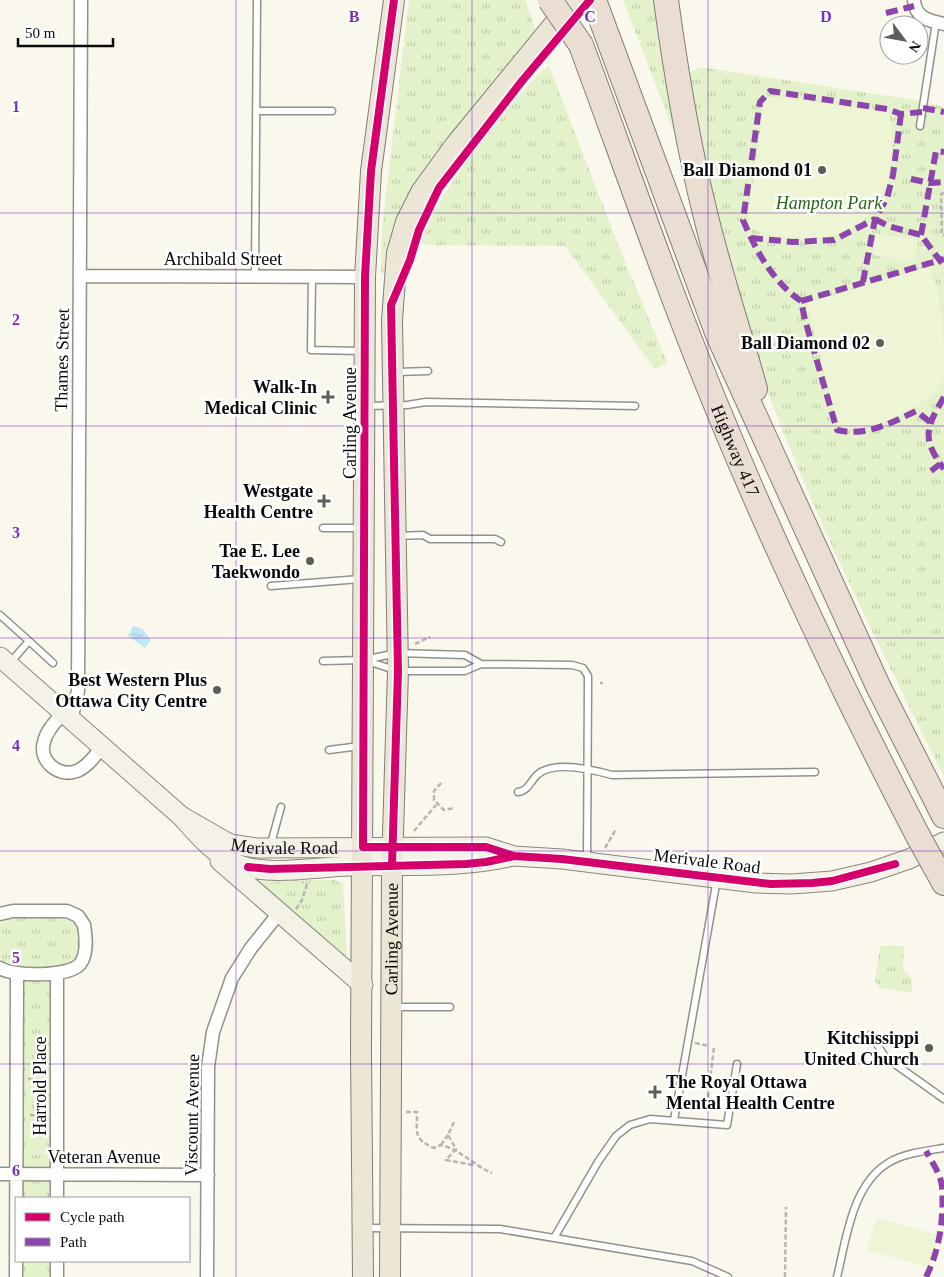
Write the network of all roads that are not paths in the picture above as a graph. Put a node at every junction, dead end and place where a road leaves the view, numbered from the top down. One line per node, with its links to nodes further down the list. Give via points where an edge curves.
1 (81, 0): 15 (street, Thames Street)
2 (257, 0): 12 (lane)
3 (394, 0): 18 (main road, Carling Avenue, via 371,171)
4 (550, 0): 11 (highway, bridge)
5 (565, 0): 11 (highway, Highway 417, bridge)
6 (574, 0): 21 (main road, Carling Avenue, via 452,149 414,206 401,237 394,271 391,305)
7 (666, 0): 25 (highway, via 676,72 705,216)
8 (916, 6): 10 (street, via 925,19)
9 (597, 10): 25 (highway, via 718,334)
10 (940, 23): 14 (lane)
11 (581, 45): 59 (highway, Highway 417, bridge, via 703,374 742,466 841,684)
12 (256, 111): 13 (lane); 16 (lane)
13 (332, 111)
14 (920, 126)
15 (80, 276): 16 (street, Archibald Street); 40 (street, Thames Street, via 78,690)
16 (255, 277): 17 (street, Archibald Street)
17 (312, 277): 18 (street, Archibald Street); 19 (lane, via 311,350)
18 (365, 277): 19 (main road, Carling Avenue)
19 (364, 351): 22 (main road, Carling Avenue)
20 (428, 371): 21 (lane)
21 (393, 372): 23 (main road, Carling Avenue)
22 (365, 406): 23 (lane); 27 (main road, Carling Avenue)
23 (394, 406): 24 (lane, via 426,402); 28 (main road, Carling Avenue)
24 (634, 406)
25 (770, 449): 49 (highway, via 878,686)
26 (323, 528): 27 (lane)
27 (364, 528): 30 (main road, Carling Avenue)
28 (397, 536): 29 (lane, via 423,535 430,540 495,539); 34 (main road, Carling Avenue)
29 (501, 542)
30 (364, 579): 31 (lane); 35 (main road, Carling Avenue)
31 (271, 586)
32 (0, 615): 33 (lane)
33 (29, 641): 36 (lane); 37 (lane)
34 (403, 656): 35 (lane); 35 (lane); 39 (lane, via 465,655); 39 (lane, via 465,671); 52 (main road, Carling Avenue)
35 (363, 660): 38 (lane); 41 (main road, Carling Avenue)
36 (4, 661): 40 (main road, Merivale Road)
37 (53, 662)
38 (323, 662)
39 (481, 664): 44 (lane, via 572,665 583,668 588,676)
40 (67, 716): 42 (main road, Merivale Road); 42 (street, via 43,742 43,755 51,766 62,772 76,771)
41 (363, 746): 43 (lane); 54 (main road, Carling Avenue)
42 (102, 747): 48 (main road, Merivale Road)
43 (329, 750)
44 (588, 768): 45 (lane, via 612,776); 46 (lane, via 547,769 538,774 526,790); 56 (lane)
45 (815, 772)
46 (518, 792)
47 (281, 808): 53 (lane)
48 (181, 816): 50 (main road, Merivale Road); 53 (main road, Merivale Road, via 230,844)
49 (944, 816)
50 (202, 839): 54 (main road, Merivale Road, via 230,860 258,869); 61 (main road, via 222,864)
51 (944, 842): 58 (main road, Merivale Road, via 895,864 832,880 785,884)
52 (392, 846): 54 (main road, Merivale Road); 55 (main road, Merivale Road, via 486,847); 57 (main road, Carling Avenue)
53 (269, 849): 54 (main road, Merivale Road)
54 (363, 856): 57 (main road, Merivale Road); 65 (main road, Carling Avenue)
55 (514, 856): 56 (main road, Merivale Road); 57 (main road, Merivale Road, via 486,862)
56 (587, 862): 58 (main road, Merivale Road)
57 (392, 866): 66 (main road, Carling Avenue)
58 (717, 878): 71 (lane)
59 (944, 883)
60 (0, 914): 64 (street, via 67,911 82,920 85,931 83,959 75,968)
61 (285, 914): 65 (main road); 76 (street, Viscount Avenue, via 241,963 218,1014 208,1067)
62 (0, 968): 63 (street)
63 (17, 973): 64 (street); 74 (street, Harrold Place)
64 (57, 973): 75 (street, Harrold Place)
65 (363, 985): 79 (main road, Carling Avenue)
66 (391, 1007): 67 (lane); 80 (main road, Carling Avenue)
67 (450, 1008)
68 (871, 1034): 70 (lane, via 885,1057)
69 (737, 1064): 71 (lane, via 728,1125)
70 (944, 1099)
71 (674, 1120): 81 (lane, via 649,1119 630,1125 616,1136)
72 (944, 1148): 90 (lane, via 890,1161 870,1181 856,1208)
73 (0, 1174): 74 (street, Veteran Avenue)
74 (16, 1174): 75 (street, Veteran Avenue); 77 (street, Harrold Place)
75 (57, 1174): 76 (street, Veteran Avenue); 78 (street, Harrold Place)
76 (208, 1175): 86 (street, Viscount Avenue)
77 (16, 1197)
78 (57, 1197)
79 (363, 1228): 80 (lane); 87 (main road, Carling Avenue)
80 (391, 1228): 81 (lane, via 500,1229); 88 (main road, Carling Avenue)
81 (554, 1238): 89 (lane, via 692,1261)
82 (16, 1262): 84 (street, Harrold Place)
83 (57, 1262): 85 (street)
84 (16, 1277)
85 (57, 1277)
86 (207, 1277)
87 (363, 1277)
88 (390, 1277)
89 (728, 1277)
90 (837, 1277)

